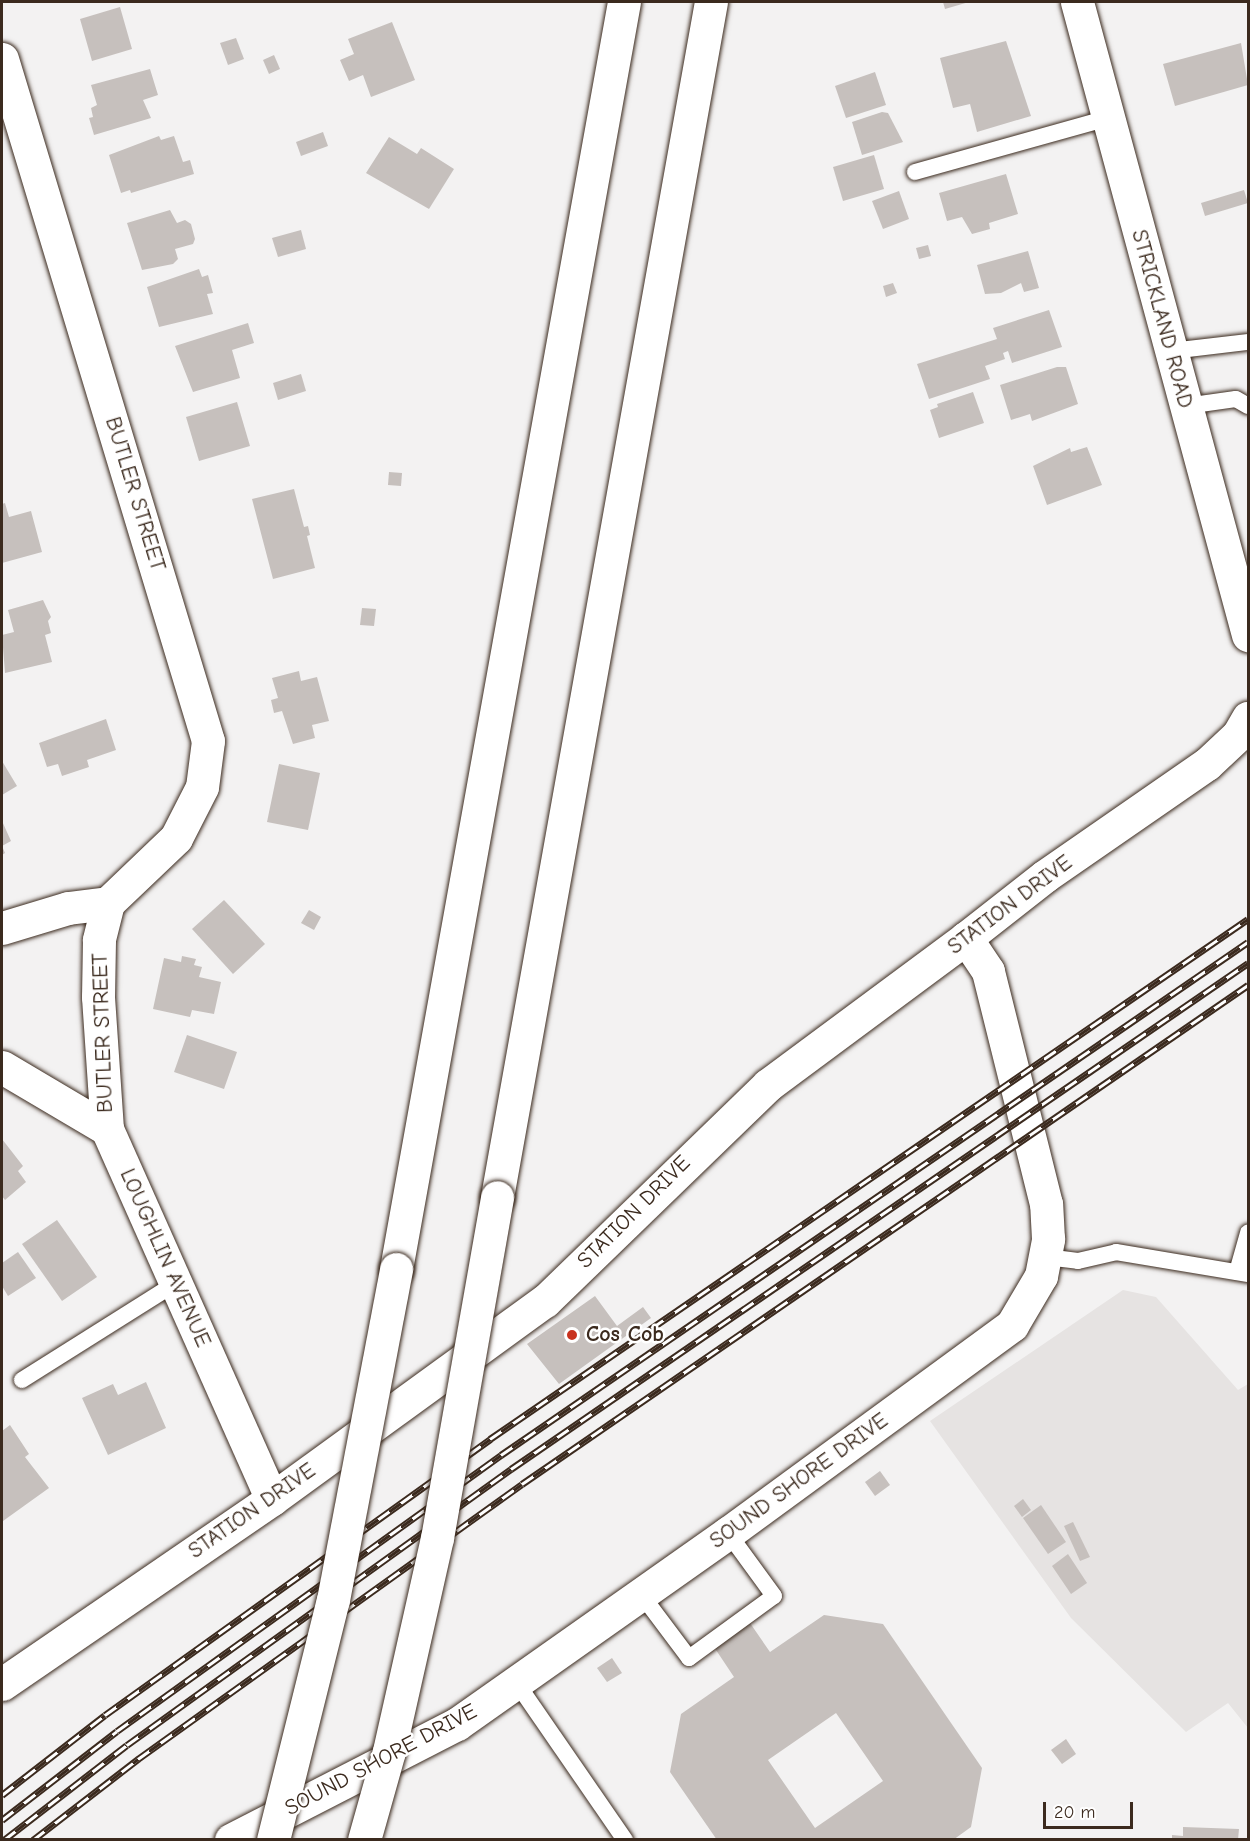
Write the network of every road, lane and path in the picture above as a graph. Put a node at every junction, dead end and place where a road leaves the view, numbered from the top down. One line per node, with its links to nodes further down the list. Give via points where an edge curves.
1 (624, 2): 29 (main road, bridge, via 333,1600)
2 (711, 2): 30 (main road, bridge, via 437,1538 389,1751)
3 (1077, 2): 5 (main road, STRICKLAND ROAD)
4 (2, 59): 13 (main road, BUTLER STREET, via 208,741 202,787 176,838)
5 (1108, 118): 6 (lane); 8 (main road, STRICKLAND ROAD)
6 (915, 172)
7 (1248, 342): 8 (lane)
8 (1171, 351): 10 (main road, STRICKLAND ROAD)
9 (1244, 401): 10 (lane)
10 (1186, 406): 11 (main road, STRICKLAND ROAD)
11 (1248, 635)
12 (1248, 718): 15 (main road, STATION DRIVE, via 1238,735 1207,764 1045,876)
13 (108, 903): 14 (main road, via 68,908); 17 (main road, BUTLER STREET, via 99,940 98,997)
14 (2, 928)
15 (966, 938): 19 (main road, SOUND SHORE DRIVE, via 988,971 1039,1172 1047,1221); 23 (main road, STATION DRIVE, via 768,1085 545,1301)
16 (2, 1066): 17 (main road)
17 (107, 1129): 21 (main road, LOUGHLIN AVENUE)
18 (1248, 1233): 20 (lane)
19 (1046, 1257): 20 (lane, via 1078,1261 1116,1252); 24 (main road, SOUND SHORE DRIVE, via 1028,1304 1000,1336)
20 (1243, 1274)
21 (176, 1283): 22 (lane); 23 (main road, LOUGHLIN AVENUE)
22 (22, 1380)
23 (272, 1499): 27 (main road, STATION DRIVE)
24 (728, 1533): 25 (main road, SOUND SHORE DRIVE); 25 (lane, via 774,1596 689,1658)
25 (641, 1593): 26 (main road, SOUND SHORE DRIVE)
26 (516, 1682): 28 (main road, SOUND SHORE DRIVE, via 457,1724); 31 (lane)
27 (2, 1684)
28 (231, 1839)
29 (273, 1839)
30 (364, 1839)
31 (625, 1839)

